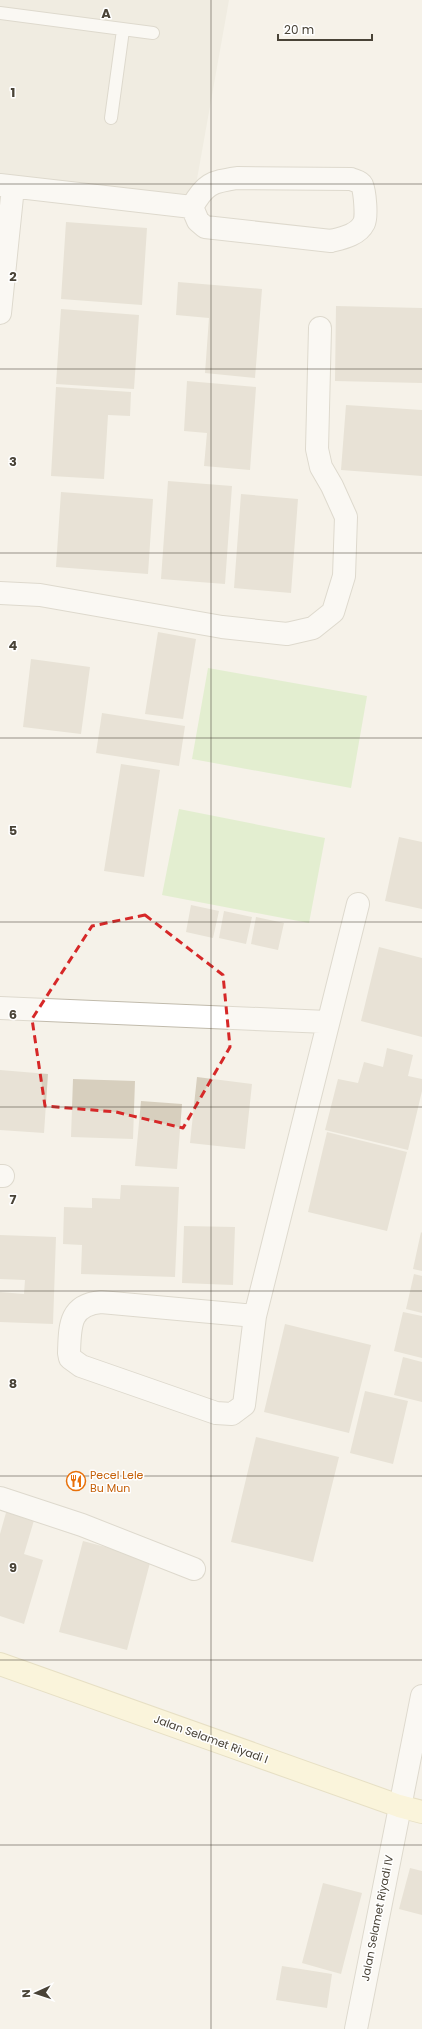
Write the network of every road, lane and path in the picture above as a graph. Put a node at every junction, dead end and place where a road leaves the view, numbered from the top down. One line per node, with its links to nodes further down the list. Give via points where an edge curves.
1 (0, 13): 2 (lane)
2 (123, 30): 3 (lane); 4 (lane)
3 (153, 33)
4 (111, 118)
5 (6, 186): 6 (street); 7 (street)
6 (192, 206): 6 (street, via 198,221 212,229 332,241 358,231 365,222 362,185 351,180 237,178 217,181 207,185)
7 (0, 313)
8 (320, 328): 9 (street, via 317,449 321,467 346,517 344,576 333,612 313,628 287,634 222,627 40,595)
9 (0, 593)
10 (358, 904): 12 (street)
11 (0, 1008): 12 (street)
12 (327, 1022): 13 (street)
13 (254, 1316): 13 (street, via 244,1405 232,1414 216,1413 81,1366 70,1358 72,1320 80,1307 91,1303)
14 (0, 1498): 15 (street, via 82,1525)
15 (194, 1569)
16 (0, 1664): 18 (main road, Jalan Selamet Riyadi I)
17 (422, 1696): 18 (street, Jalan Selamet Riyadi IV)
18 (399, 1806): 19 (main road, Jalan Selamet Riyadi I); 20 (street, Jalan Selamet Riyadi IV)
19 (422, 1812)
20 (356, 2029)

